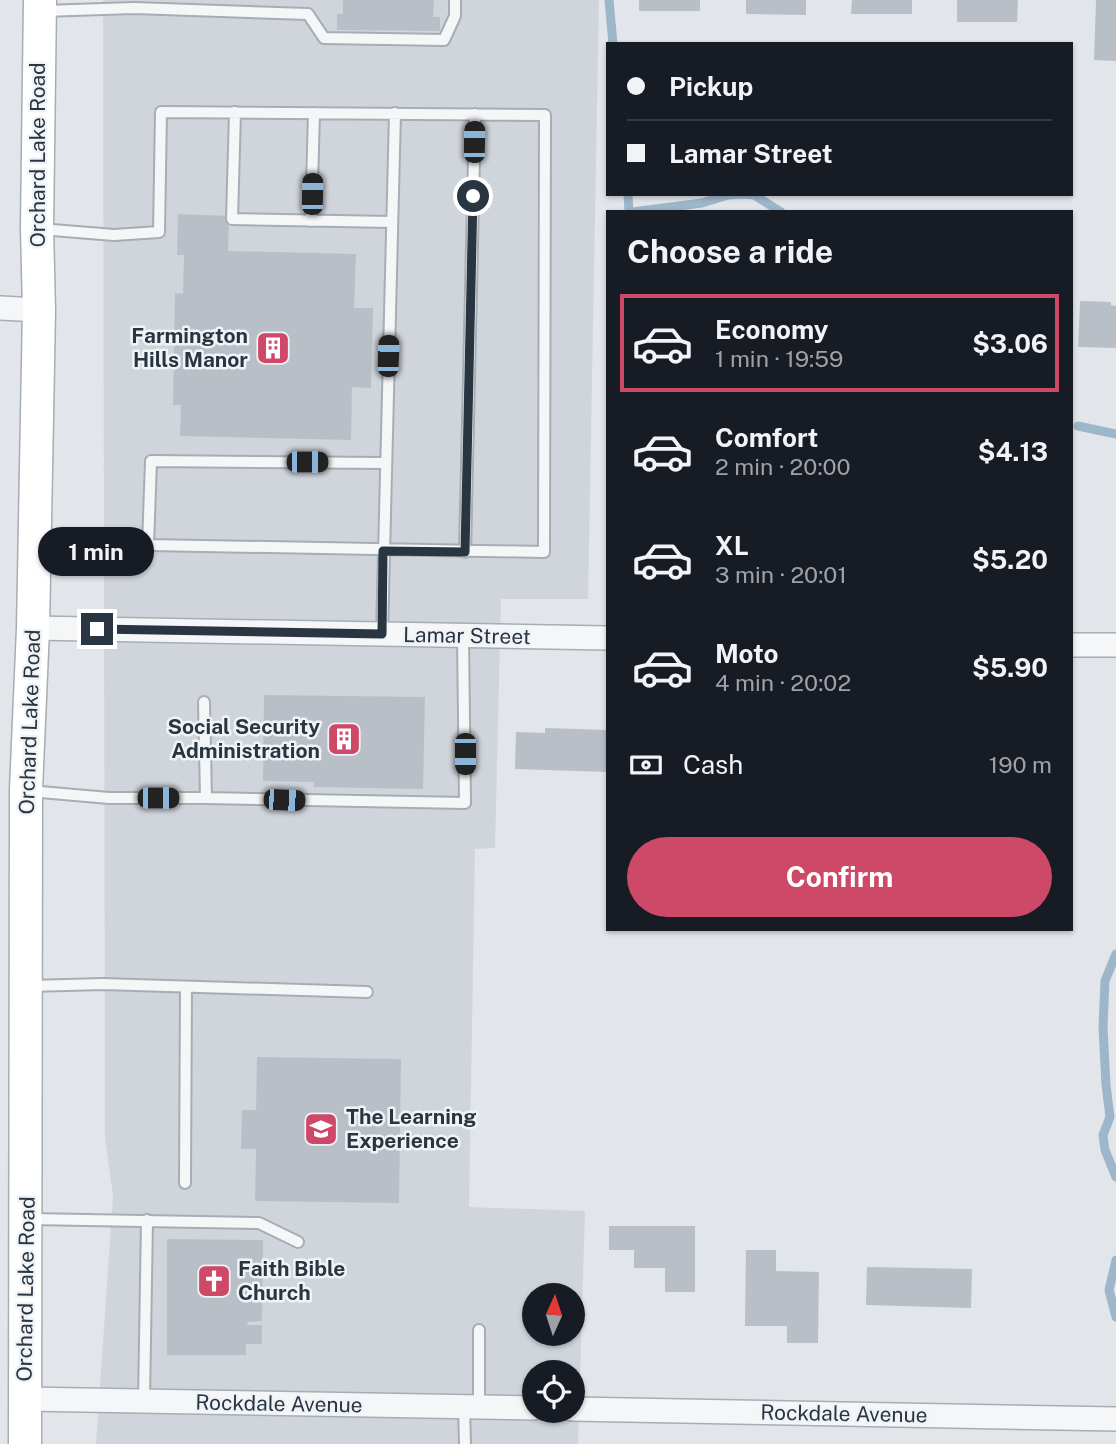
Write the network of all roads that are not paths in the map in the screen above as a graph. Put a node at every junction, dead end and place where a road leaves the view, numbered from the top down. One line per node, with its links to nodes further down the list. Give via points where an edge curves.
1 (309, 0): 5 (lane)
2 (455, 0): 5 (lane, via 455,16 444,40 324,38)
3 (134, 4): 4 (lane); 5 (lane)
4 (40, 5): 12 (main road, Orchard Lake Road)
5 (308, 14)
6 (235, 112): 7 (lane); 10 (lane, via 232,219); 12 (lane, via 161,112 159,232 114,235)
7 (314, 113): 8 (lane); 10 (lane)
8 (395, 113): 9 (lane); 11 (lane)
9 (475, 114): 17 (lane); 17 (lane, via 545,115 544,552)
10 (311, 221): 11 (lane)
11 (392, 222): 15 (lane)
12 (37, 228): 14 (main road, Orchard Lake Road)
13 (0, 308): 14 (street)
14 (39, 310): 18 (main road, Orchard Lake Road)
15 (384, 463): 16 (lane); 16 (lane, via 151,461 148,545)
16 (383, 551): 17 (lane); 19 (lane)
17 (465, 552)
18 (33, 628): 19 (street, Lamar Street); 25 (main road, Orchard Lake Road)
19 (382, 634): 20 (street, Lamar Street)
20 (463, 636): 21 (street, Lamar Street); 26 (lane, via 465,803)
21 (606, 638)
22 (1073, 645): 23 (street)
23 (1116, 645)
24 (204, 702): 26 (lane)
25 (26, 790): 26 (lane, via 109,798); 27 (main road, Orchard Lake Road)
26 (206, 798)
27 (26, 986): 28 (lane); 31 (main road, Orchard Lake Road)
28 (186, 987): 29 (lane); 30 (lane)
29 (367, 992)
30 (185, 1183)
31 (27, 1219): 32 (lane); 35 (main road, Orchard Lake Road)
32 (147, 1220): 33 (lane, via 259,1223); 36 (lane)
33 (298, 1242)
34 (479, 1330): 37 (lane)
35 (25, 1399): 36 (street, Rockdale Avenue); 41 (main road, Orchard Lake Road)
36 (144, 1401): 37 (street, Rockdale Avenue)
37 (471, 1407): 38 (street, Rockdale Avenue); 42 (lane)
38 (522, 1408)
39 (585, 1409): 40 (street, Rockdale Avenue)
40 (1116, 1419)
41 (25, 1444)
42 (465, 1444)

